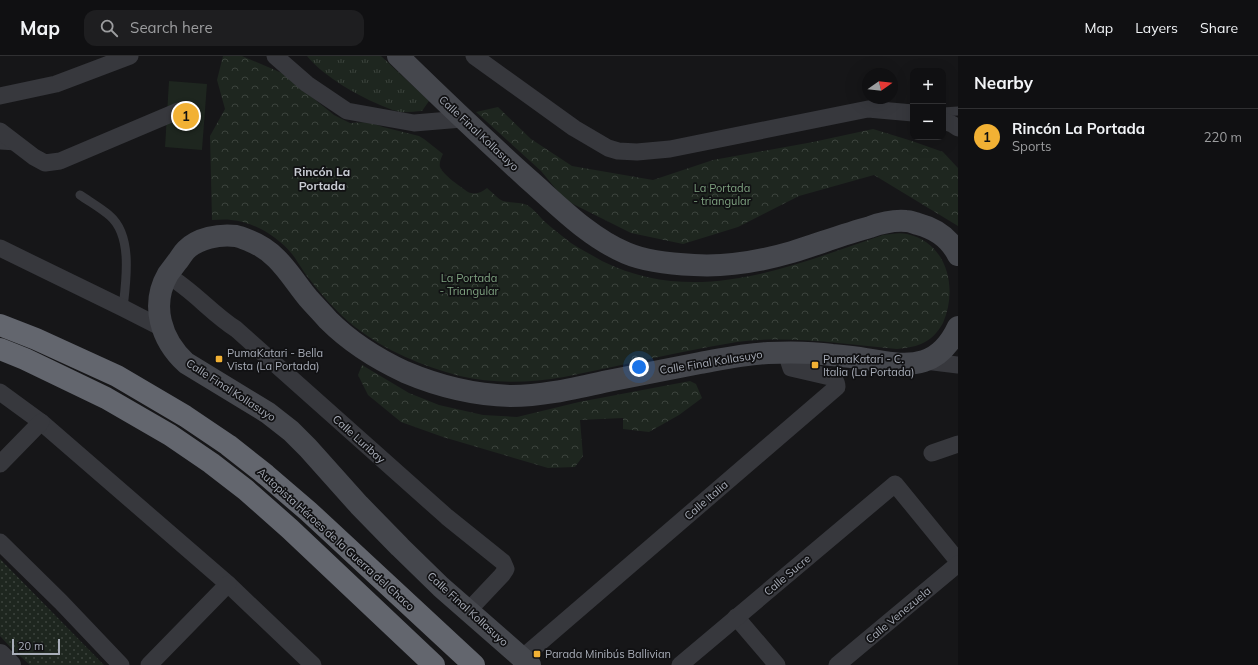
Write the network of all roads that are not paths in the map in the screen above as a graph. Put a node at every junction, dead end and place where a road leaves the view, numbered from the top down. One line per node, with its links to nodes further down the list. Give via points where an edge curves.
1 (130, 56): 5 (street, via 56,84)
2 (275, 56): 10 (street, via 307,84 347,111 414,123)
3 (398, 56): 10 (main road, Calle Final Kollasuyo)
4 (474, 56): 9 (street, via 574,128 618,151 637,152 670,148 868,109)
5 (0, 96)
6 (178, 111): 15 (street, via 60,161 45,163)
7 (958, 111): 8 (lane)
8 (946, 112)
9 (910, 113)
10 (462, 119): 18 (main road, Calle Final Kollasuyo, via 577,223 627,253 654,261 706,266 764,259 884,223 906,221 926,226 943,235 954,246)
11 (946, 122): 12 (street)
12 (958, 128)
13 (0, 130): 15 (street)
14 (0, 145): 15 (lane)
15 (22, 146)
16 (80, 195): 20 (lane, via 111,217 121,230 127,274)
17 (0, 248): 20 (street)
18 (958, 255)
19 (167, 276): 23 (main road, Calle Final Kollasuyo, via 160,294); 25 (main road, Calle Final Kollasuyo, via 186,250 202,240 219,235 239,236 260,245 277,258 329,320 350,339 375,356 406,372 444,386 477,392 510,396 535,394 740,356); 36 (street, Calle Luribay, via 178,281 236,329 447,517 503,562 506,569 502,575)
20 (123, 308): 23 (street)
21 (0, 325): 45 (highway, Autopista Héroes de la Guerra del Chaco, via 117,376 228,445 308,511)
22 (958, 327): 26 (main road, Calle Final Kollasuyo, via 946,346)
23 (162, 328): 36 (main road, Calle Final Kollasuyo, via 169,343 186,363 268,413 291,431 400,547)
24 (0, 349): 44 (highway, Autopista Héroes de la Guerra del Chaco, via 106,398 170,435 211,463 290,529)
25 (789, 353): 26 (main road, Calle Final Kollasuyo, via 827,354 896,364); 39 (street, Calle Italia, via 791,368 830,377 837,383 837,387)
26 (926, 361): 27 (street)
27 (958, 366)
28 (0, 392): 29 (street)
29 (41, 422): 32 (street); 35 (street)
30 (958, 444): 31 (street)
31 (932, 453)
32 (0, 464)
33 (0, 542): 41 (street)
34 (958, 563): 37 (street, Calle Sucre, via 895,484); 48 (street, Calle Venezuela)
35 (228, 584): 42 (street); 43 (street)
36 (468, 611): 39 (main road, Calle Final Kollasuyo)
37 (736, 617): 46 (street, Calle Sucre); 47 (street)
38 (0, 655): 40 (street)
39 (526, 661)
40 (10, 665)
41 (121, 665)
42 (149, 665)
43 (313, 665)
44 (434, 665)
45 (474, 665)
46 (680, 665)
47 (777, 665)
48 (838, 665)

